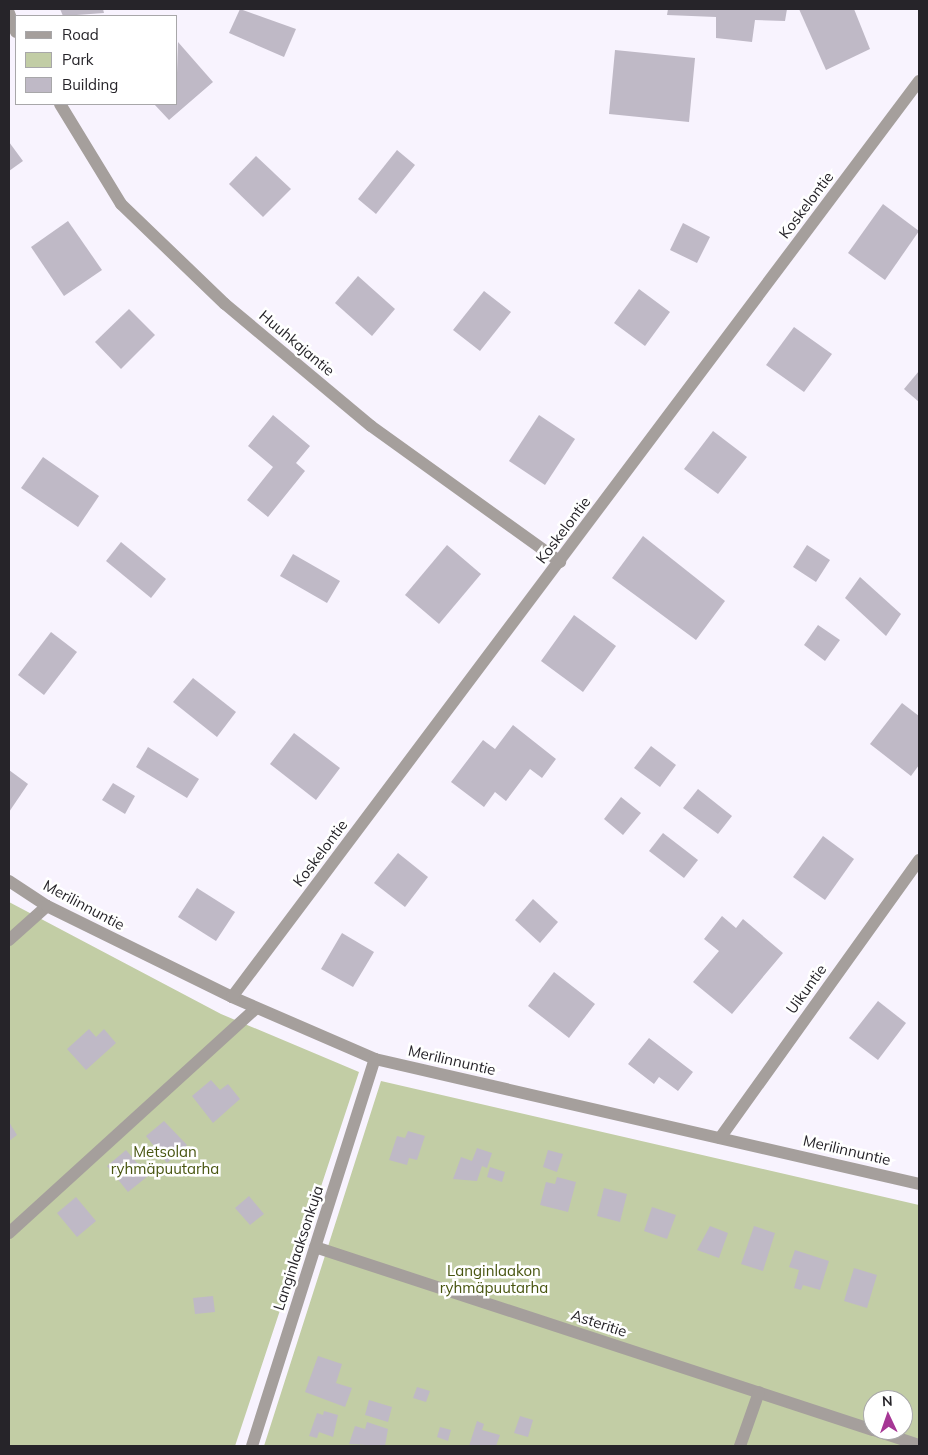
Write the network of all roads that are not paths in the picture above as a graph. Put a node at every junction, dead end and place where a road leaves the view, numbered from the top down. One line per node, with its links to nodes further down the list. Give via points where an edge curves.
1 (9, 13): 2 (street)
2 (15, 29)
3 (919, 81): 5 (street, Koskelontie)
4 (61, 105): 5 (street, Huuhkajantie, via 121,204 225,304 371,426)
5 (560, 562): 10 (street, Koskelontie)
6 (919, 860): 13 (street, Uikuntie)
7 (9, 881): 8 (street, Merilinnuntie)
8 (48, 906): 9 (street); 10 (street, Merilinnuntie)
9 (9, 940)
10 (232, 997): 11 (street, Merilinnuntie)
11 (256, 1008): 12 (street, Merilinnuntie); 15 (street)
12 (375, 1059): 13 (street, Merilinnuntie); 16 (street, Langinlaaksonkuja)
13 (720, 1138): 14 (street, Merilinnuntie)
14 (919, 1184)
15 (9, 1233)
16 (315, 1247): 17 (street, Asteritie); 21 (street, Langinlaaksonkuja)
17 (759, 1392): 18 (street, Asteritie); 22 (street)
18 (863, 1426)
19 (904, 1440): 20 (street, Asteritie)
20 (919, 1445)
21 (252, 1446)
22 (740, 1446)

